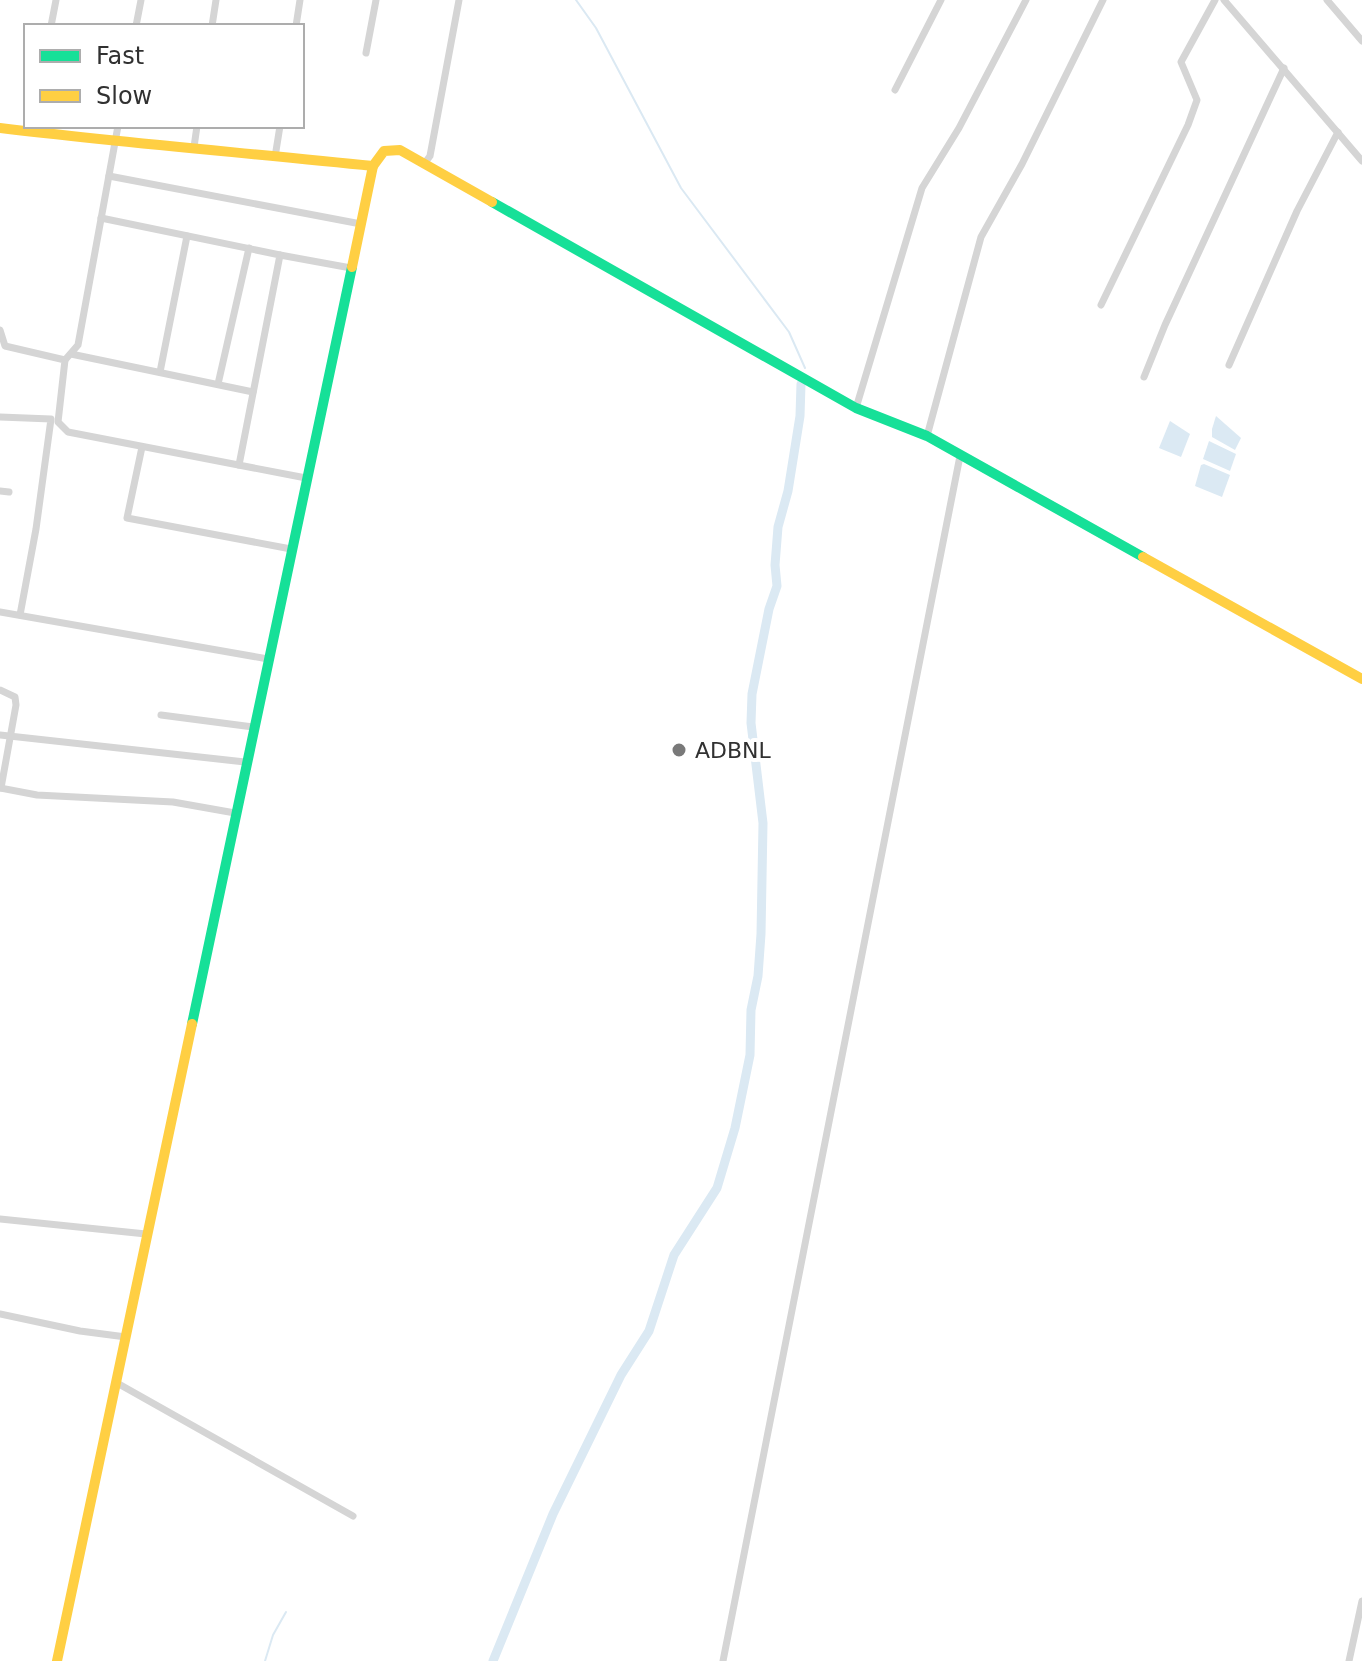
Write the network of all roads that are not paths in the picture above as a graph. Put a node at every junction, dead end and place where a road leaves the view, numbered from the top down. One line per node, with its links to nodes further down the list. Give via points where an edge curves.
1 (56, 0): 13 (street)
2 (141, 0): 14 (street)
3 (216, 0): 15 (street)
4 (300, 0): 16 (street)
5 (376, 0): 18 (street)
6 (459, 0): 31 (street, via 430,156)
7 (941, 0): 20 (street)
8 (1026, 0): 49 (street, via 922,188)
9 (1103, 0): 52 (street, via 981,237)
10 (1215, 0): 40 (street, via 1181,62 1197,100 1188,125)
11 (1224, 0): 19 (street)
12 (1327, 0): 17 (street)
13 (51, 24)
14 (136, 24)
15 (212, 24)
16 (296, 24)
17 (1362, 41)
18 (366, 53)
19 (1284, 68): 26 (street); 46 (street)
20 (895, 90)
21 (0, 128): 25 (street)
22 (118, 128): 27 (street)
23 (197, 128): 28 (street)
24 (280, 128): 29 (street)
25 (30, 129): 27 (street)
26 (1338, 132): 30 (street); 44 (street)
27 (115, 142): 28 (street); 33 (street)
28 (194, 147): 29 (street)
29 (275, 157): 32 (street)
30 (1362, 161)
31 (424, 164): 32 (street, via 400,150 384,151); 49 (street)
32 (373, 166): 35 (street)
33 (109, 176): 34 (street); 35 (street)
34 (101, 218): 36 (street); 43 (street, via 78,345)
35 (361, 224): 39 (street)
36 (187, 236): 37 (street); 45 (street)
37 (249, 248): 38 (street); 47 (street)
38 (280, 255): 39 (street); 48 (street)
39 (351, 268): 56 (street)
40 (1101, 305)
41 (0, 330): 42 (street)
42 (3, 345): 43 (street)
43 (68, 357): 45 (street); 51 (street)
44 (1229, 365)
45 (160, 372): 47 (street)
46 (1144, 377)
47 (218, 384): 48 (street)
48 (253, 392): 55 (street)
49 (856, 408): 52 (street)
50 (0, 417): 51 (street)
51 (54, 421): 53 (street, via 68,432); 59 (street)
52 (927, 436): 54 (street)
53 (142, 447): 55 (street); 57 (street, via 127,518)
54 (960, 456): 61 (street); 78 (street)
55 (239, 465): 56 (street)
56 (306, 478): 57 (street)
57 (291, 549): 60 (street)
58 (0, 612): 59 (street)
59 (20, 615): 60 (street)
60 (268, 659): 64 (street)
61 (1362, 679)
62 (0, 690): 66 (street, via 15,697)
63 (161, 715): 64 (street)
64 (253, 727): 67 (street)
65 (0, 735): 66 (street)
66 (11, 736): 67 (street); 68 (street)
67 (245, 762): 69 (street)
68 (1, 788): 69 (street, via 37,795 173,802)
69 (235, 813): 71 (street)
70 (0, 1219): 71 (street)
71 (146, 1234): 73 (street)
72 (0, 1314): 73 (street)
73 (126, 1337): 74 (street)
74 (117, 1383): 75 (street); 77 (street)
75 (353, 1516)
76 (1362, 1601): 79 (street)
77 (57, 1661)
78 (723, 1661)
79 (1349, 1661)

